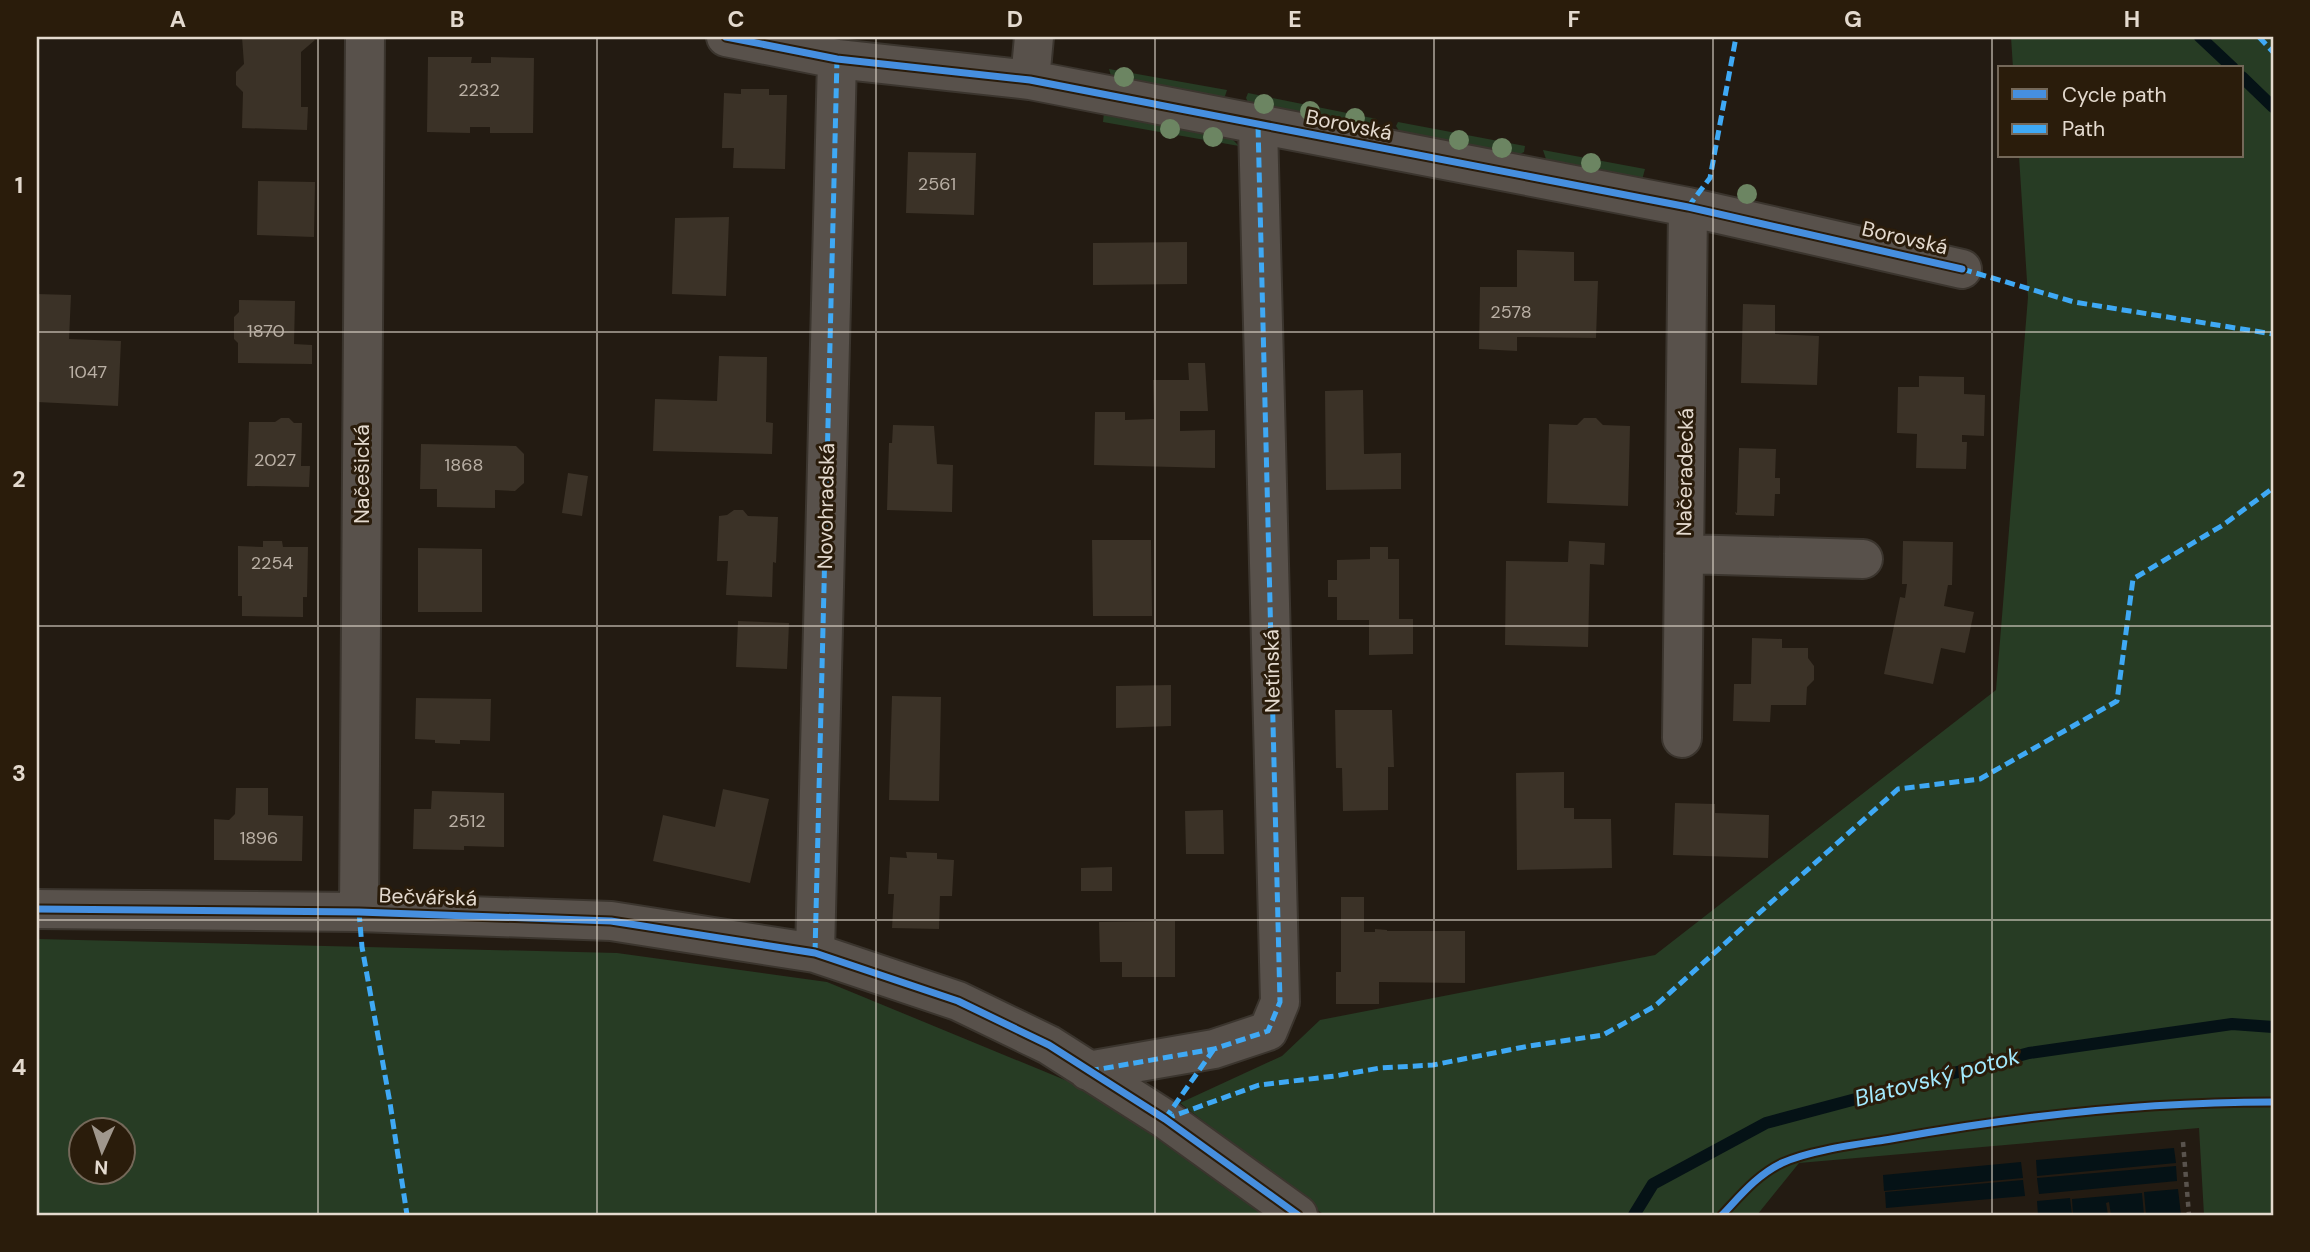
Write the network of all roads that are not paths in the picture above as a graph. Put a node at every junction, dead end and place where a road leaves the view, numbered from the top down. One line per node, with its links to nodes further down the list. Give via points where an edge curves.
1 (365, 37): 13 (street, Načešická)
2 (726, 37): 4 (street, Borovská)
3 (1034, 37): 5 (street)
4 (837, 59): 5 (street, Borovská); 14 (street, Novohradská)
5 (1030, 80): 6 (street, Borovská)
6 (1258, 125): 7 (street, Borovská); 15 (street, Netínská, via 1280,1002 1268,1031 1257,1035 1214,1049)
7 (1688, 207): 8 (street, Borovská); 9 (street, Načeradecká)
8 (1962, 269)
9 (1684, 554): 10 (street); 11 (street, Načeradecká)
10 (1863, 559)
11 (1682, 738)
12 (37, 909): 13 (street, Bečvářská)
13 (359, 912): 14 (street, Bečvářská, via 611,921)
14 (815, 953): 15 (street, Bečvářská, via 958,1001 1049,1045)
15 (1088, 1071): 16 (street, Bečvářská, via 1165,1119)
16 (1298, 1215)

